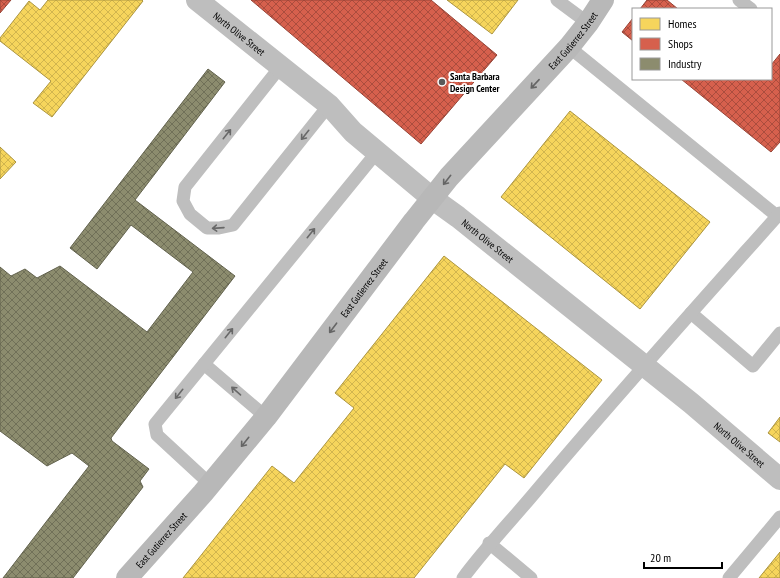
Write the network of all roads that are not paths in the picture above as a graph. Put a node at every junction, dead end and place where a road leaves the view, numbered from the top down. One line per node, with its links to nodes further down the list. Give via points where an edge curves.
1 (197, 0): 8 (street, North Olive Street)
2 (557, 0): 6 (lane)
3 (603, 0): 6 (street, East Gutierrez Street)
4 (739, 0): 5 (lane)
5 (750, 8)
6 (588, 23): 7 (street, East Gutierrez Street)
7 (569, 47): 11 (street, East Gutierrez Street, one-way to 11, via 449,177); 12 (lane)
8 (281, 66): 9 (street, North Olive Street); 9 (lane, one-way to 8, via 233,225 207,228 190,214 183,201 185,187)
9 (329, 105): 10 (street, North Olive Street, via 353,132)
10 (377, 152): 11 (street, North Olive Street); 15 (lane, one-way to 10)
11 (433, 199): 16 (street, North Olive Street); 17 (street, East Gutierrez Street, one-way to 17)
12 (779, 215): 13 (lane)
13 (691, 313): 14 (lane, via 753,366); 16 (lane)
14 (780, 333)
15 (204, 364): 17 (lane, one-way to 15); 19 (lane, one-way to 19, via 155,424 157,435)
16 (644, 365): 18 (street, North Olive Street); 21 (lane)
17 (266, 417): 19 (street, East Gutierrez Street, one-way to 19)
18 (780, 479)
19 (210, 484): 22 (street, East Gutierrez Street)
20 (780, 517): 25 (lane)
21 (489, 544): 23 (lane); 24 (lane)
22 (127, 578)
23 (463, 578)
24 (531, 578)
25 (728, 578)

